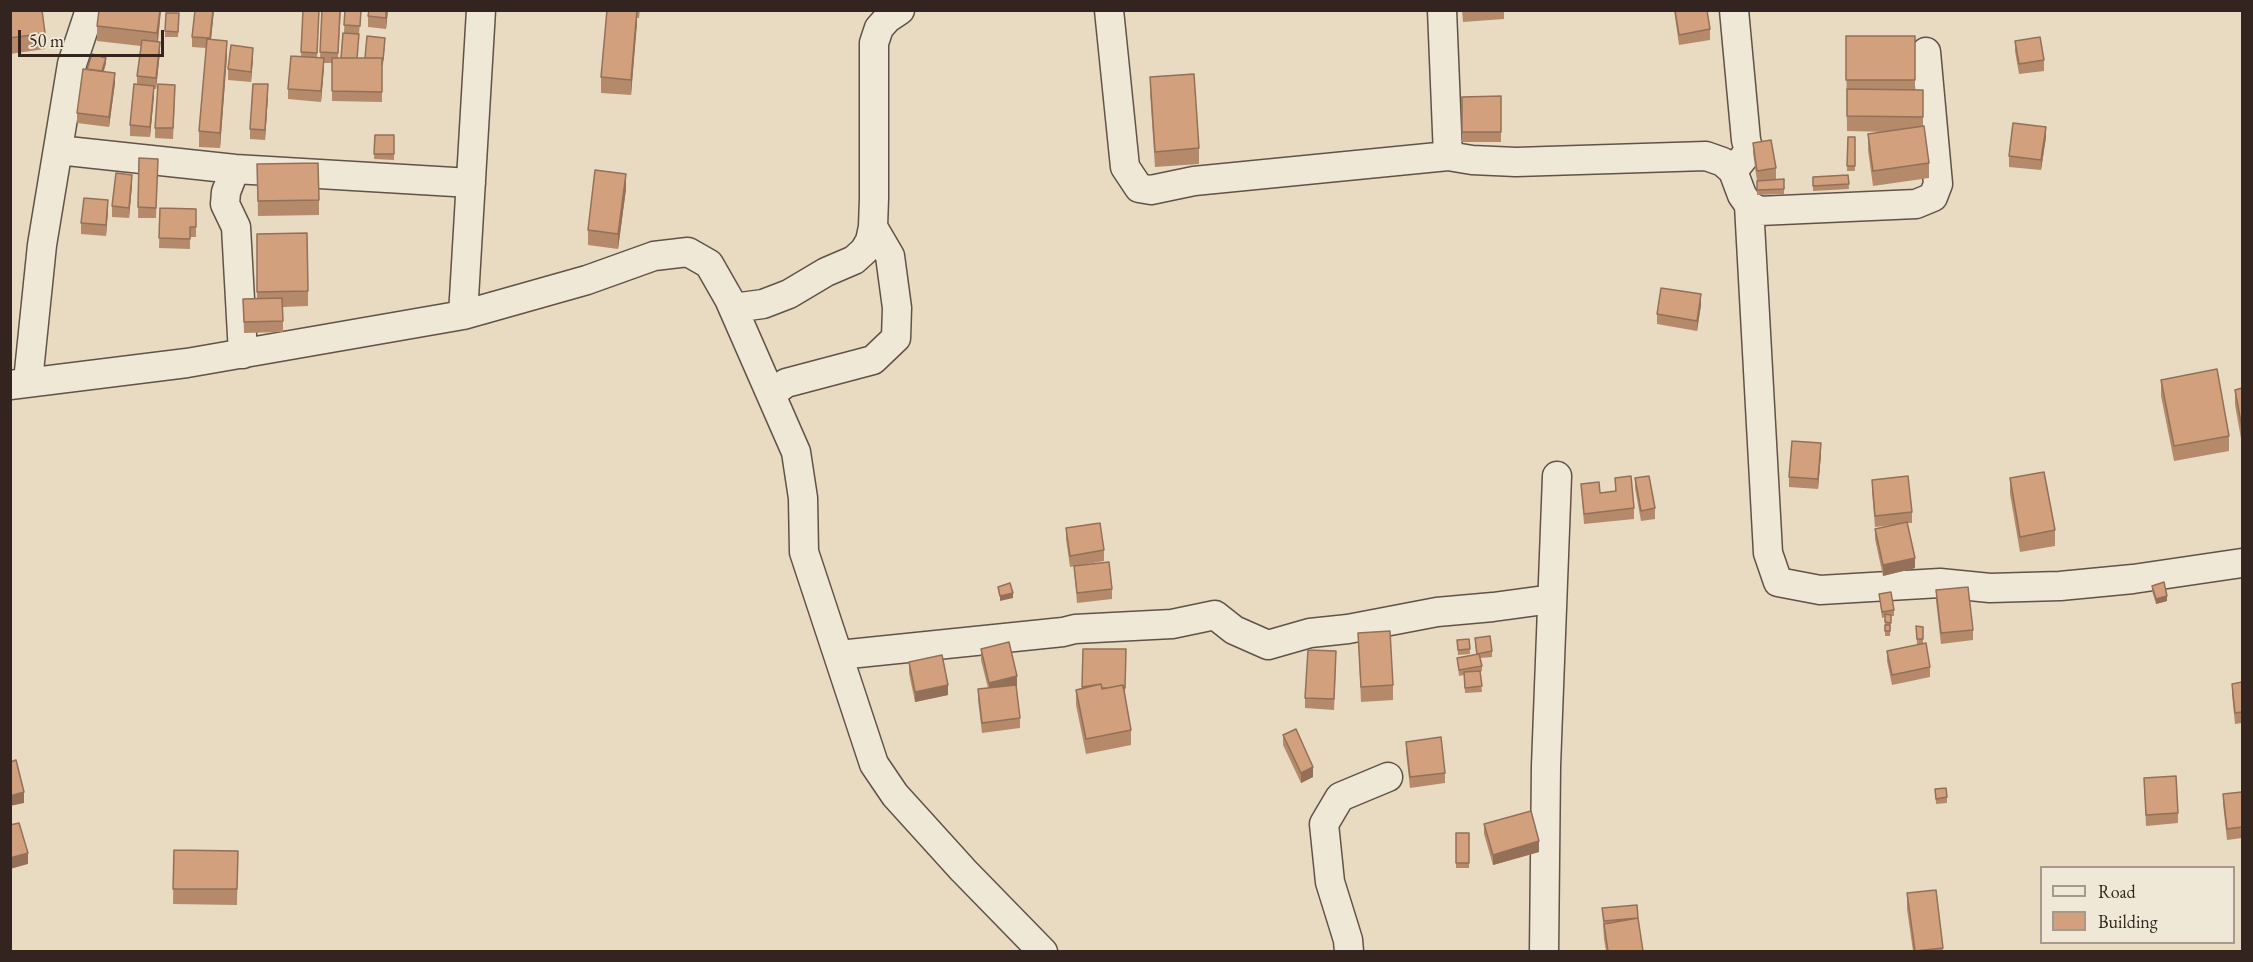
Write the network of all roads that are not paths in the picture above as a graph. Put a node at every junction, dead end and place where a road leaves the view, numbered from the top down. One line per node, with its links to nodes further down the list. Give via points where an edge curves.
1 (90, 10): 8 (street, via 72,64)
2 (481, 10): 12 (street)
3 (900, 10): 14 (street, via 879,28 874,43)
4 (1109, 10): 9 (street, via 1125,167 1139,188 1151,190 1194,181)
5 (1442, 10): 9 (street)
6 (1734, 10): 11 (street, via 1749,151)
7 (1926, 52): 13 (street, via 1938,184 1933,196 1916,204 1782,211 1758,211)
8 (58, 150): 10 (street); 18 (street)
9 (1448, 156): 11 (street, via 1516,162 1706,156 1723,162)
10 (235, 169): 12 (street); 17 (street, via 225,204 236,227)
11 (1733, 171): 13 (street)
12 (471, 183): 16 (street)
13 (1749, 205): 21 (street, via 1768,553 1779,582 1820,590 1940,583 1990,588 2060,586)
14 (873, 227): 15 (street, via 870,241 854,260 781,298); 19 (street, via 890,256 897,308 896,338 873,360 786,383)
15 (733, 309): 16 (street, via 709,264 688,252 654,256 587,280); 19 (street)
16 (463, 315): 17 (street)
17 (243, 354): 18 (street)
18 (19, 383)
19 (771, 394): 23 (street, via 796,452 803,498 804,552)
20 (1557, 476): 22 (street)
21 (2242, 562)
22 (1552, 599): 23 (street, via 1437,612 1310,633 1268,645 1234,630 1215,615 1172,624 1075,629); 27 (street)
23 (838, 656): 25 (street, via 874,764 895,795)
24 (1388, 777): 26 (street, via 1340,797 1324,824 1330,882)
25 (1044, 951)
26 (1349, 951)
27 (1544, 951)

